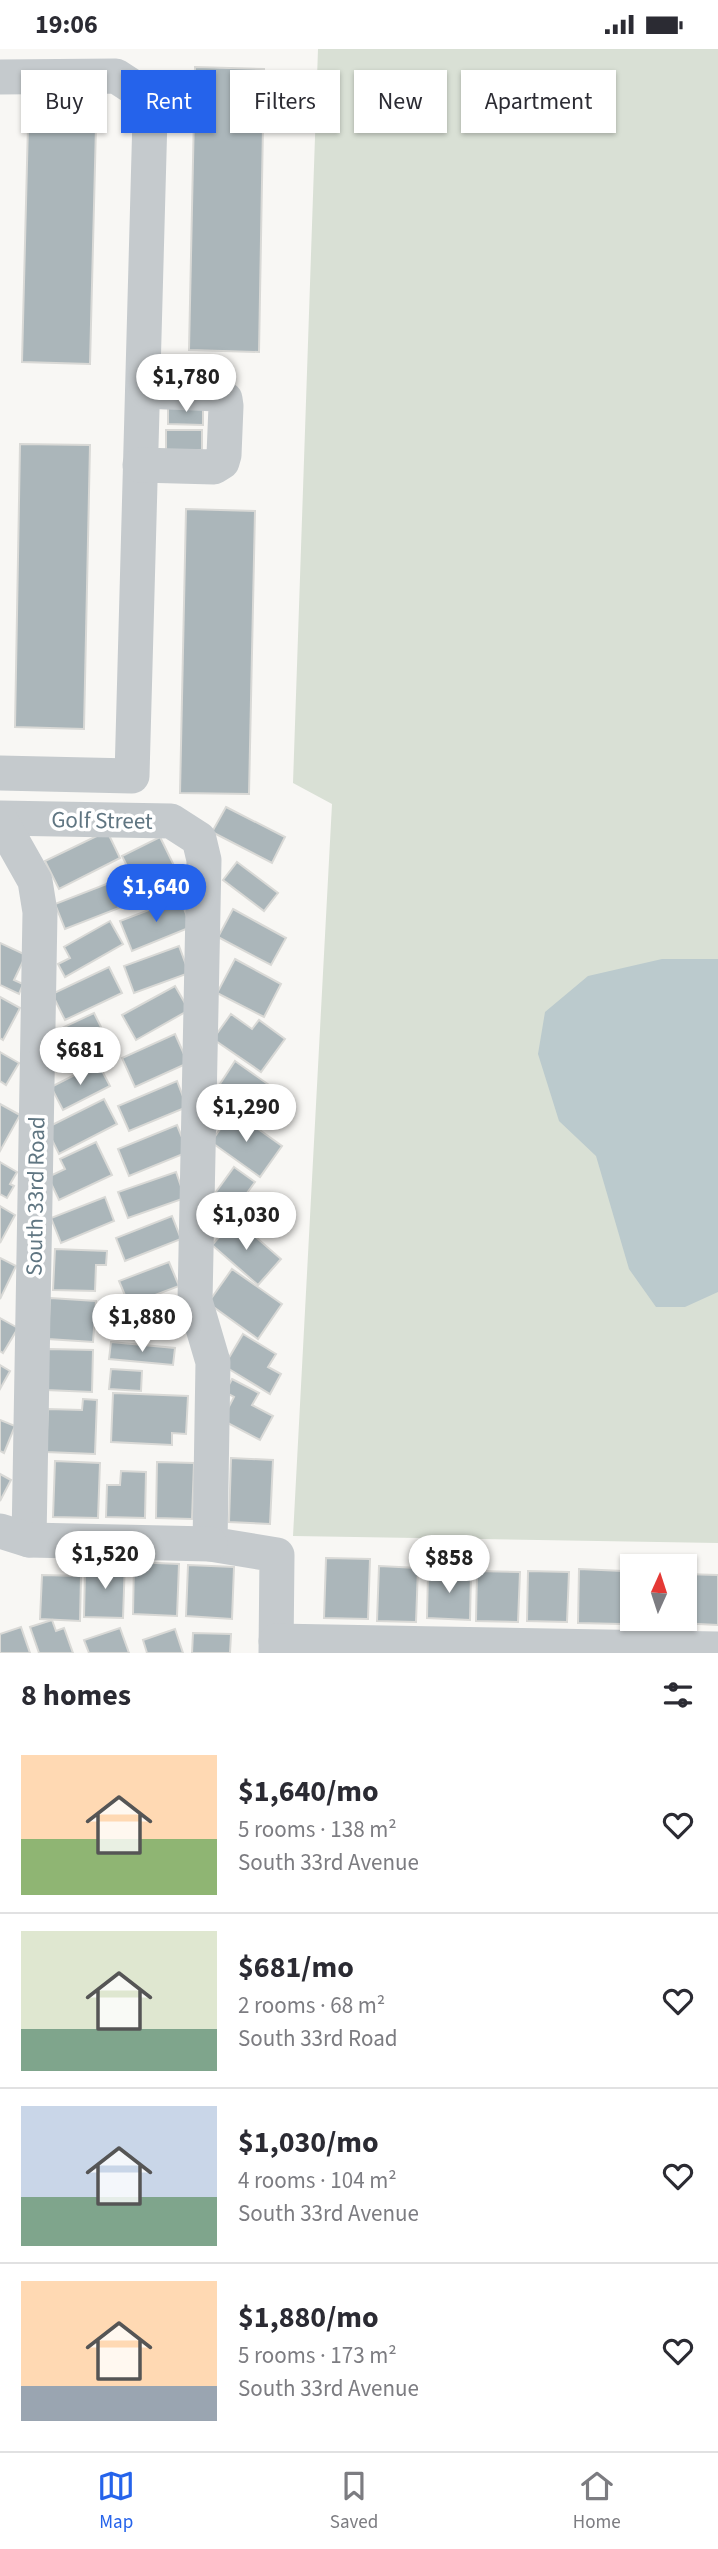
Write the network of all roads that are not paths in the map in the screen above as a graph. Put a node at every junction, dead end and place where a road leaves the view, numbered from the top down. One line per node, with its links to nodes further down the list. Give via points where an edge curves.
1 (0, 77): 2 (street, via 116,76 136,89 150,117)
2 (142, 391): 3 (street); 3 (street, via 218,394 226,407 222,462 214,467)
3 (141, 465): 4 (street, via 132,776)
4 (0, 773)
5 (0, 819): 6 (street, South 33rd Road, via 35,881 40,912); 7 (street, Golf Street, via 171,821 198,839 204,860 195,1301 213,1362)
6 (15, 1535): 7 (street)
7 (210, 1544): 8 (street, via 277,1555)
8 (276, 1647): 9 (street)
9 (718, 1649)

